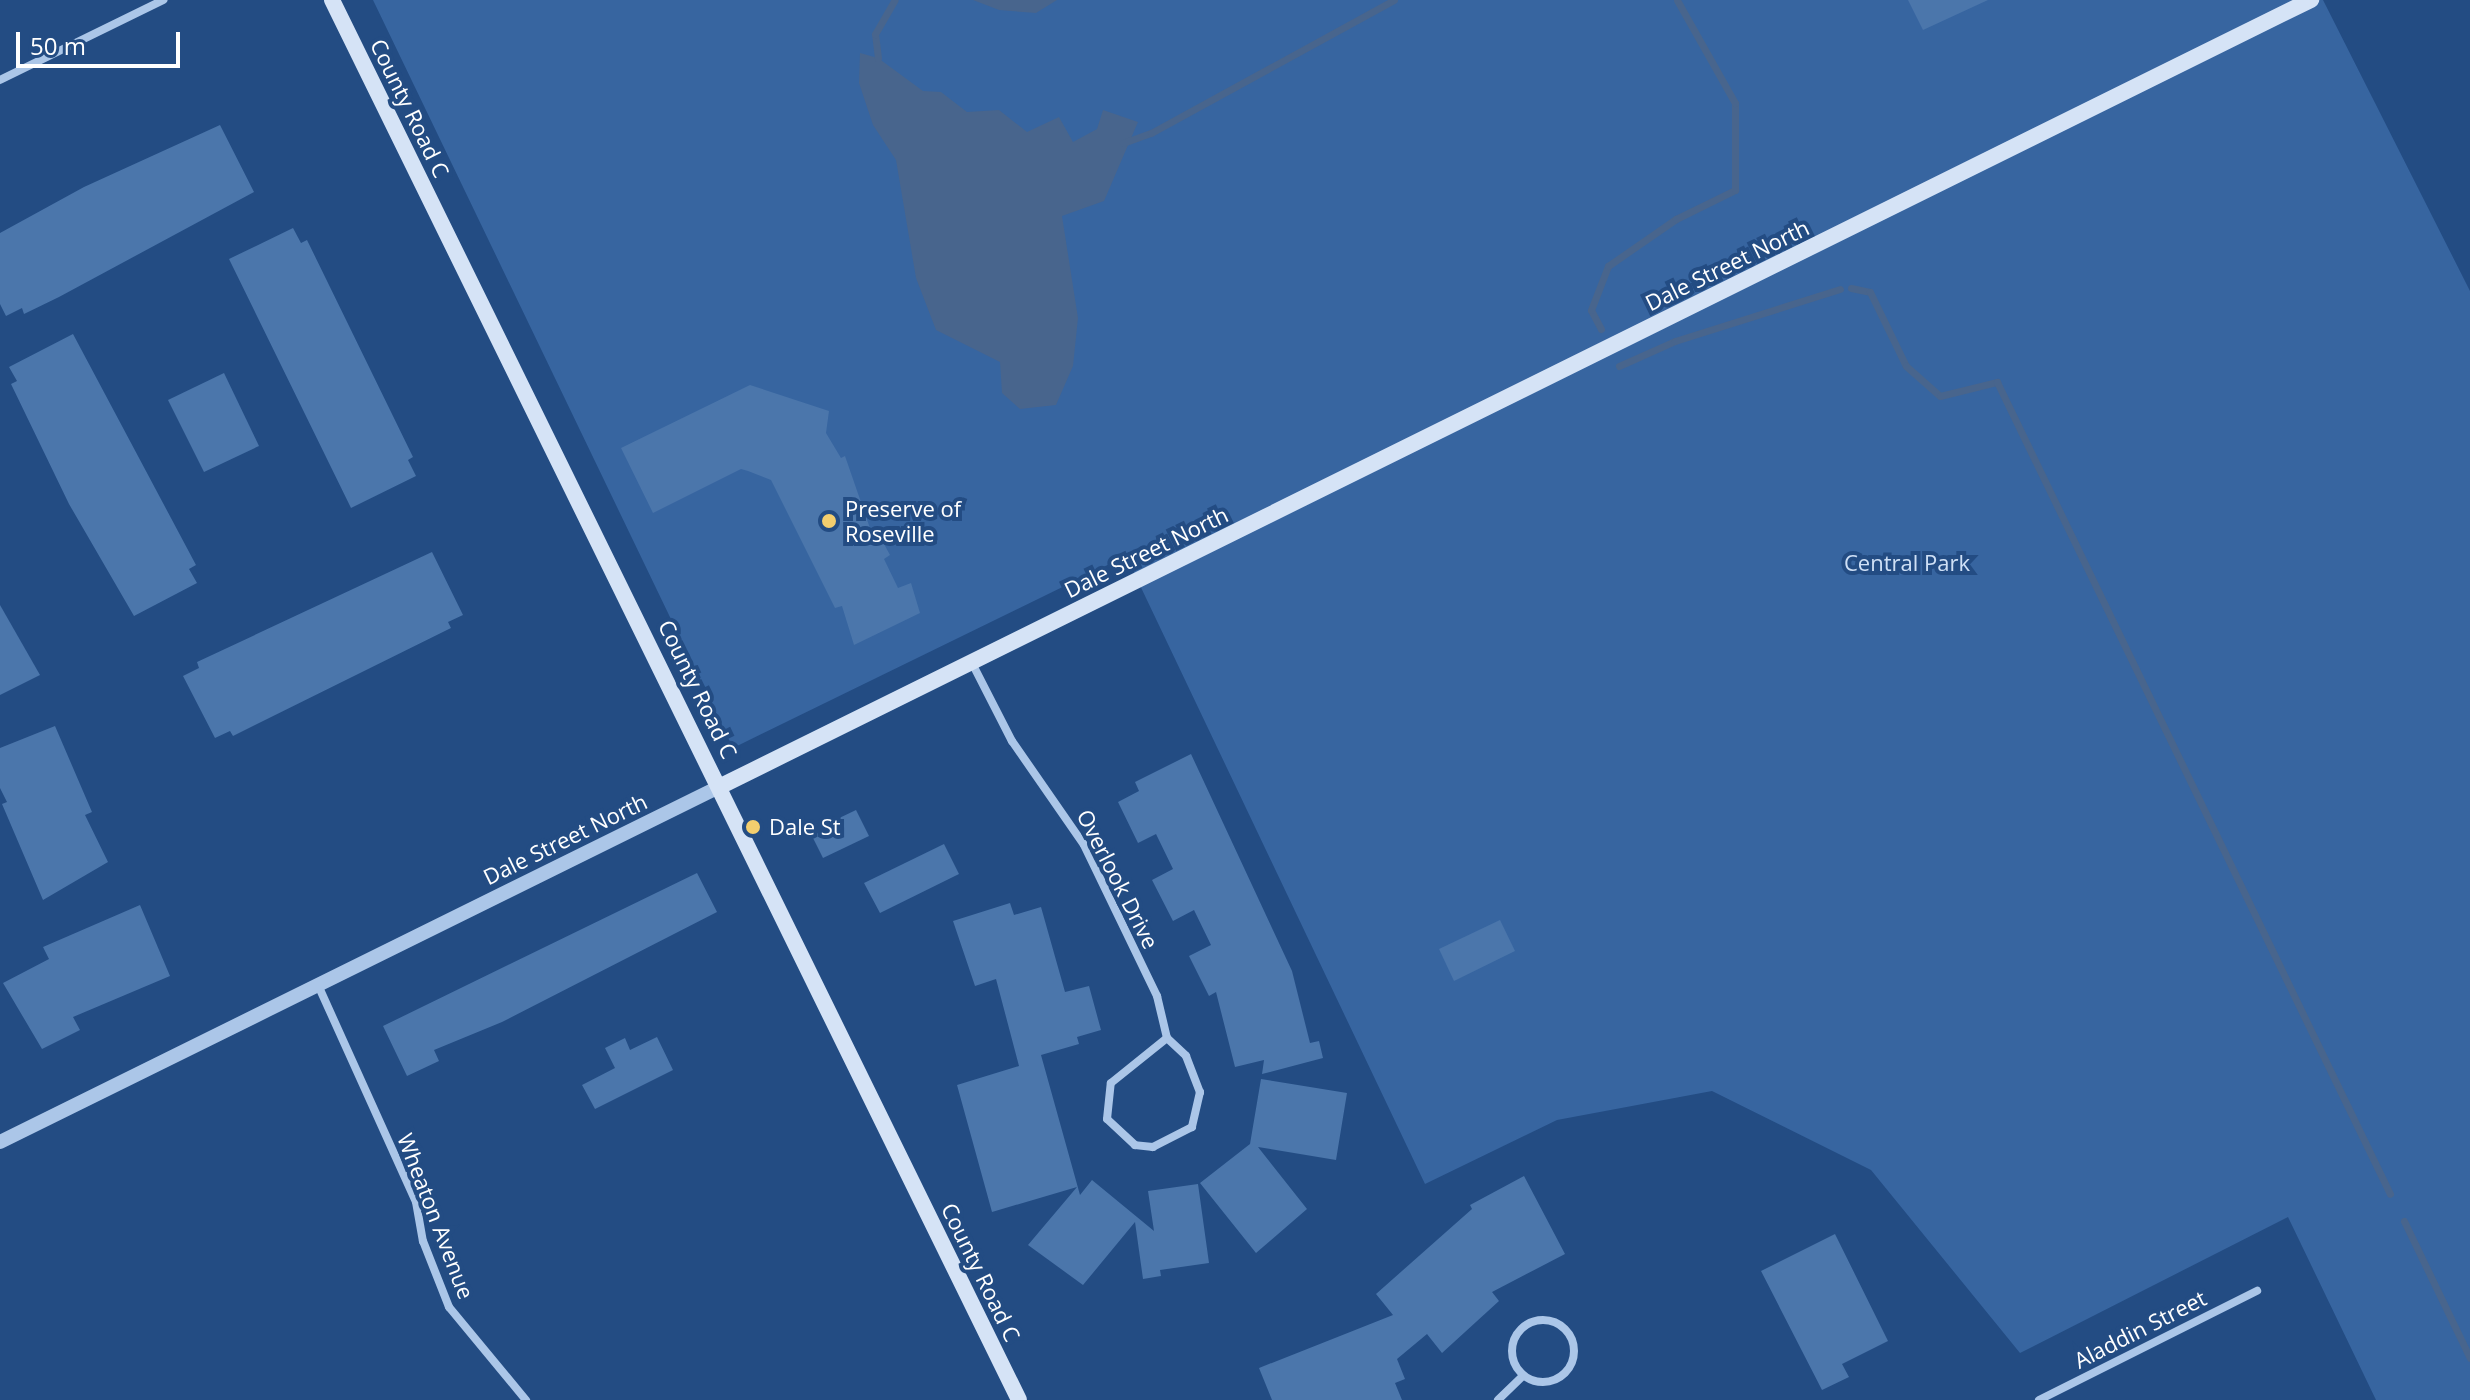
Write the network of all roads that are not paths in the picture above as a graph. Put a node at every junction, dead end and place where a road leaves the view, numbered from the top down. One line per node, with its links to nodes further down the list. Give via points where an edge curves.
1 (163, 0): 4 (street)
2 (332, 0): 6 (main road, County Road C)
3 (2311, 0): 5 (main road, Dale Street North)
4 (0, 80)
5 (972, 663): 6 (main road, Dale Street North); 8 (street, Overlook Drive, via 1012,741 1084,845 1157,996)
6 (721, 786): 7 (street, Dale Street North); 13 (main road, County Road C)
7 (318, 985): 9 (street, Dale Street North); 12 (street, Wheaton Avenue, via 416,1202 423,1241 449,1307)
8 (1167, 1038): 8 (street, Overlook Drive, via 1111,1083 1107,1119 1135,1145 1153,1147 1174,1140 1192,1127 1200,1110 1200,1092 1186,1056)
9 (0, 1142)
10 (2257, 1291): 15 (street, Aladdin Street)
11 (1523, 1376): 11 (street, via 1548,1382 1567,1371 1574,1351 1565,1330 1544,1320 1521,1329 1511,1352); 14 (street)
12 (526, 1400)
13 (1019, 1400)
14 (1498, 1400)
15 (2039, 1400)

